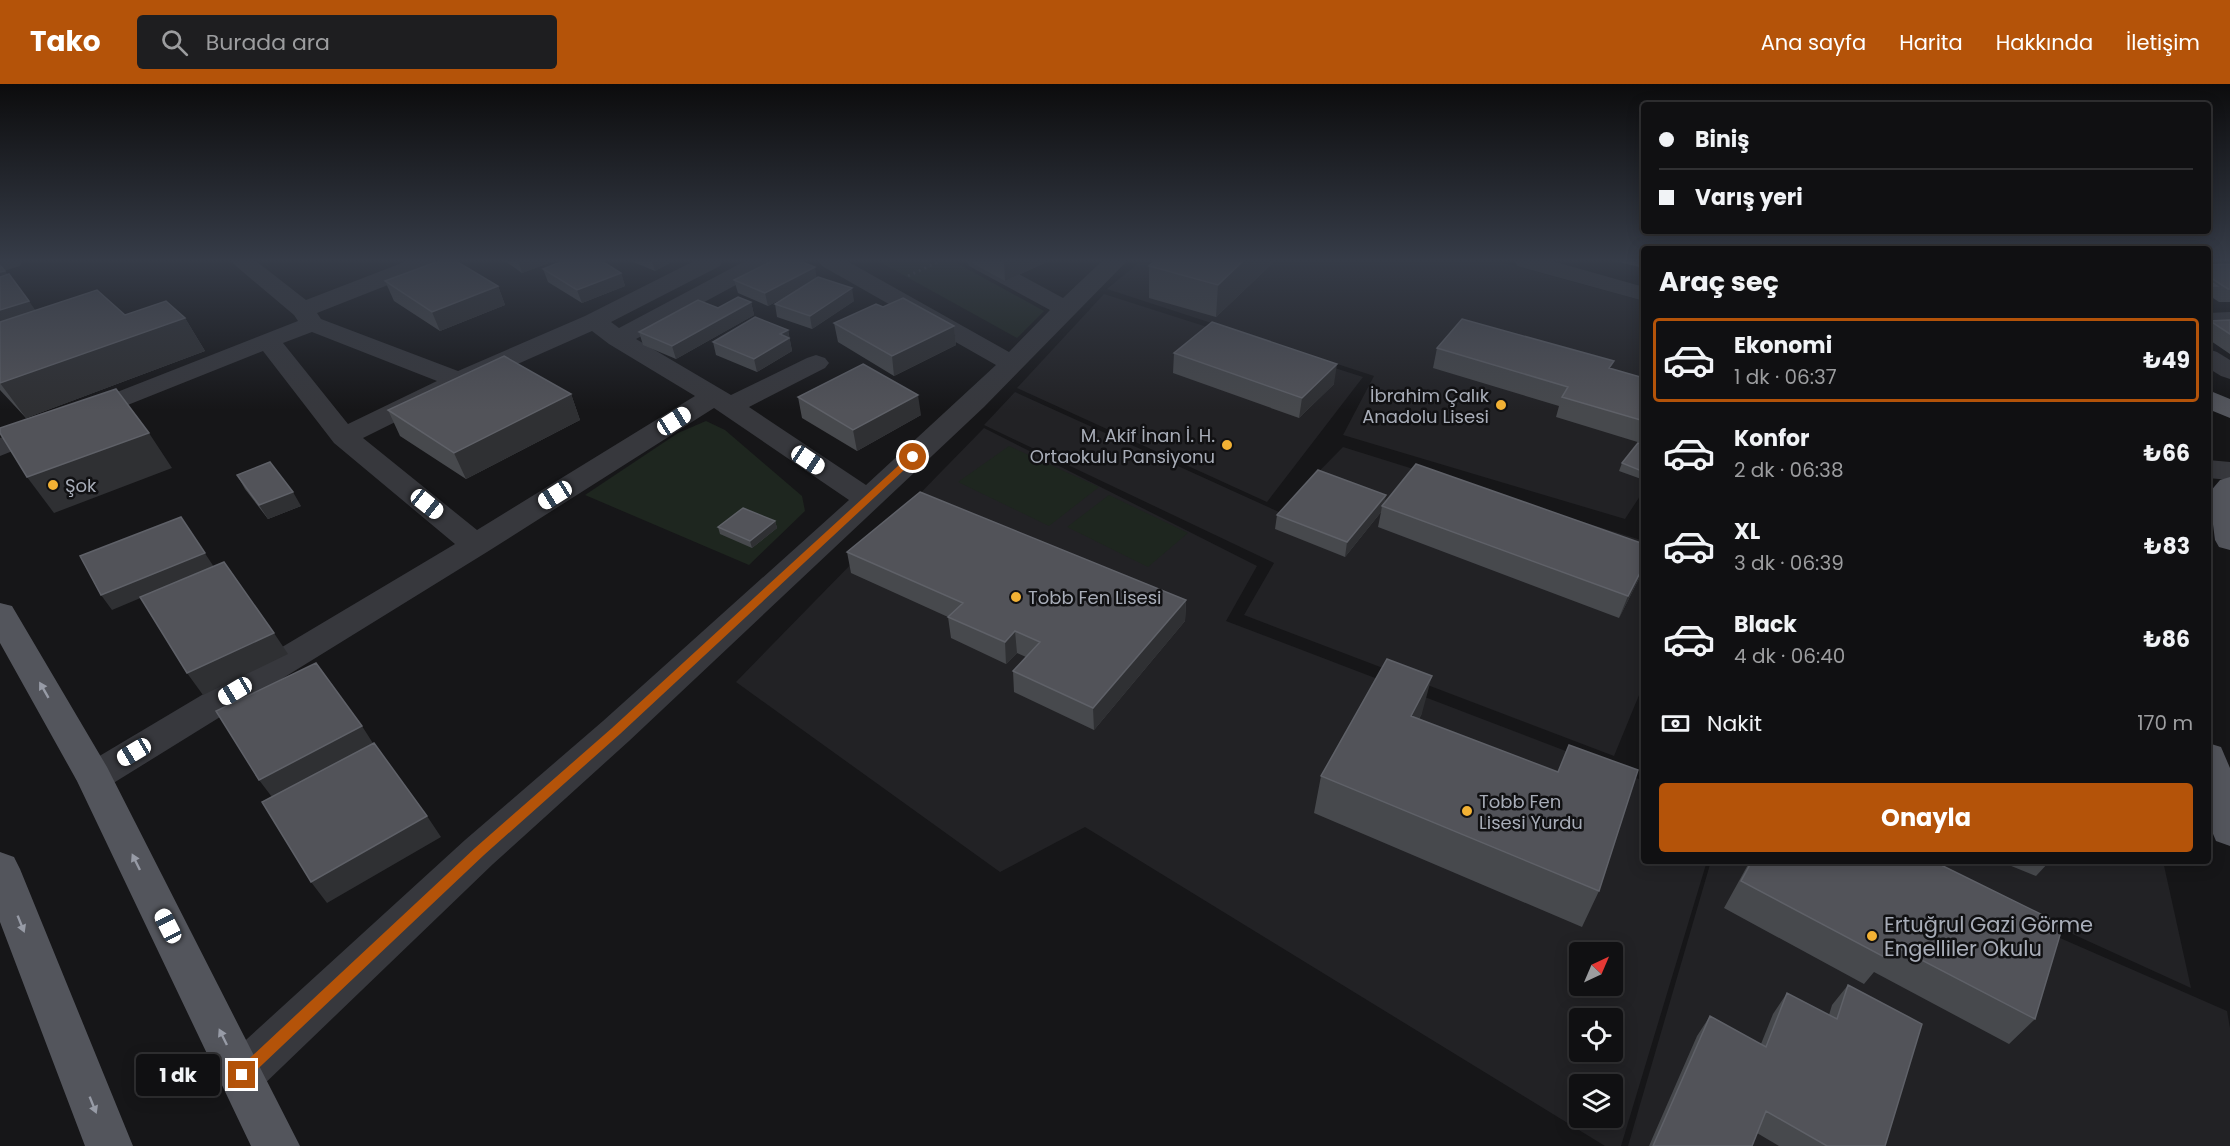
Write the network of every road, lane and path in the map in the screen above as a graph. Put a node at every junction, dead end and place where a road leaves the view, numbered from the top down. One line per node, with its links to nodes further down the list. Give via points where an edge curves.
1 (299, 311): 7 (street)
2 (321, 311): 7 (street)
3 (615, 311): 10 (street)
4 (671, 311): 11 (street)
5 (918, 311): 15 (street)
6 (1063, 311): 15 (street)
7 (307, 317): 12 (street); 17 (street)
8 (2230, 319): 9 (street)
9 (2211, 320)
10 (594, 321): 11 (street); 17 (street)
11 (618, 339): 18 (street)
12 (268, 340): 19 (street); 20 (street)
13 (2211, 359): 16 (street)
14 (816, 363): 18 (street)
15 (1012, 364): 24 (street)
16 (2230, 370)
17 (459, 380): 19 (street)
18 (721, 401): 24 (street); 26 (street)
19 (344, 437): 26 (street)
20 (0, 448)
21 (2211, 469): 22 (street)
22 (2230, 471)
23 (2230, 486): 25 (main road, via 2224,493)
24 (867, 500): 32 (street, via 479,852)
25 (2230, 540)
26 (476, 545): 29 (street)
27 (0, 614): 29 (main road, one-way to 27)
28 (2211, 767): 30 (main road)
29 (94, 777): 32 (main road, one-way to 29)
30 (2230, 830)
31 (0, 870): 33 (main road, one-way to 33)
32 (242, 1075): 34 (main road)
33 (109, 1146)
34 (276, 1146)

